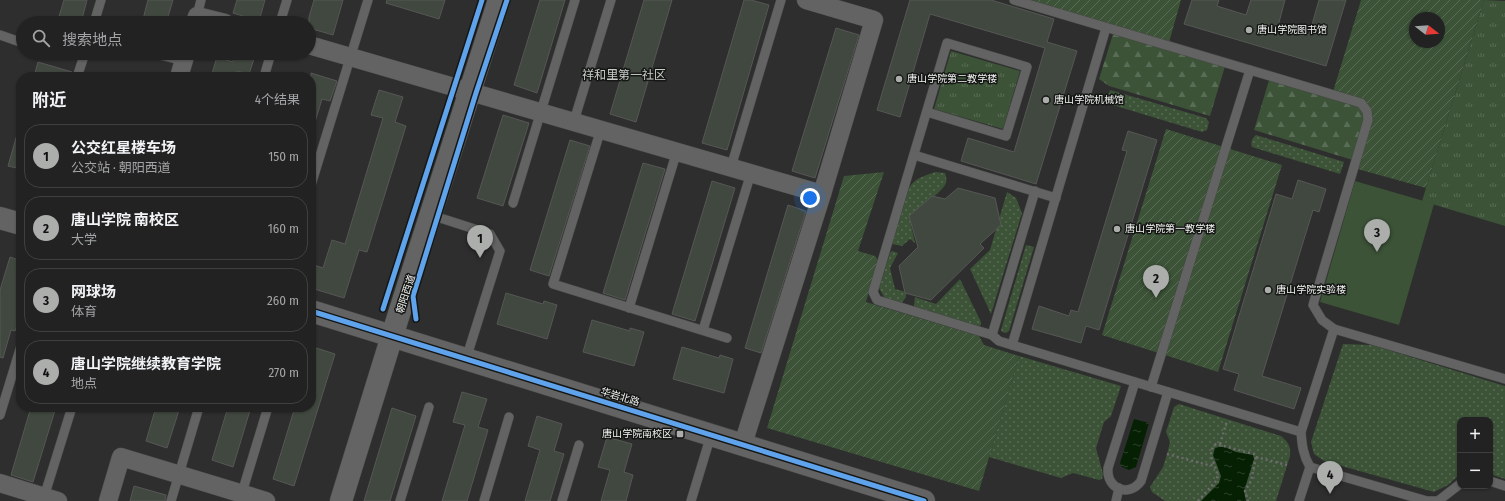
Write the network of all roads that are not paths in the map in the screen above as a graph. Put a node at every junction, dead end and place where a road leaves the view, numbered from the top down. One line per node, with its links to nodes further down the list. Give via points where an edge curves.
1 (101, 0): 11 (lane)
2 (287, 0): 12 (lane)
3 (368, 0): 17 (lane)
4 (490, 0): 25 (main road, 朝阳西道)
5 (499, 0): 25 (main road, 朝阳西道)
6 (575, 0): 26 (lane)
7 (611, 0): 28 (lane)
8 (781, 0): 32 (lane)
9 (806, 0): 36 (street, via 874,20)
10 (1014, 0): 13 (lane)
11 (96, 16)
12 (282, 16)
13 (1106, 28): 22 (lane); 37 (lane)
14 (0, 35): 15 (lane)
15 (16, 41)
16 (316, 46): 17 (street)
17 (350, 57): 25 (street); 33 (lane)
18 (83, 60): 23 (lane)
19 (172, 60): 21 (lane)
20 (269, 60): 24 (lane)
21 (183, 64)
22 (1250, 70): 44 (lane, via 1361,104 1366,111 1368,120 1313,305 1322,320); 54 (lane)
23 (79, 72)
24 (265, 72)
25 (465, 91): 26 (street); 39 (main road, 朝阳西道)
26 (540, 112): 28 (street); 38 (lane)
27 (927, 112): 27 (lane, via 1006,136 1027,67 947,43); 31 (lane)
28 (574, 121): 29 (street)
29 (601, 129): 30 (street); 42 (lane, via 553,284)
30 (677, 151): 32 (street); 42 (lane)
31 (914, 155): 35 (lane); 46 (lane, via 873,292 877,300)
32 (731, 167): 34 (street)
33 (316, 169)
34 (751, 173): 36 (street); 45 (lane)
35 (1035, 191): 37 (lane); 46 (lane)
36 (822, 194): 64 (street)
37 (1056, 198): 49 (lane)
38 (513, 203)
39 (428, 212): 47 (main road, 朝阳西道, via 392,311); 50 (lane, via 490,234 500,251)
40 (0, 218): 41 (street)
41 (16, 223)
42 (629, 308): 45 (lane)
43 (316, 313): 47 (street, 华岩北路)
44 (1334, 329): 52 (lane); 62 (lane)
45 (703, 330): 48 (lane)
46 (992, 335): 49 (lane, via 999,341)
47 (392, 336): 50 (street, 华岩北路); 78 (main road, 朝阳西道)
48 (727, 338)
49 (1012, 345): 53 (lane)
50 (466, 359): 63 (street, 华岩北路)
51 (16, 362): 60 (lane)
52 (1505, 379)
53 (1135, 382): 54 (lane); 72 (lane, via 1108,468 1112,484)
54 (1151, 387): 55 (lane)
55 (1168, 392): 62 (lane); 72 (lane, via 1141,481 1133,489)
56 (429, 407): 79 (lane)
57 (71, 412): 74 (lane)
58 (198, 412): 67 (lane)
59 (266, 412): 73 (lane)
60 (0, 415)
61 (509, 417): 80 (lane)
62 (1301, 432): 66 (lane, via 1304,458)
63 (711, 435): 64 (street, 华岩北路); 82 (lane)
64 (743, 444): 83 (street, 华岩北路)
65 (579, 445): 81 (lane)
66 (1310, 467): 70 (lane, via 1427,501 1438,501); 85 (lane)
67 (179, 475): 73 (street); 75 (street, via 121,458); 76 (lane)
68 (1493, 482): 71 (lane)
69 (0, 483): 74 (street)
70 (1457, 486)
71 (1505, 486)
72 (1120, 488): 84 (lane)
73 (240, 497): 77 (street)
74 (51, 499)
75 (108, 501)
76 (171, 501)
77 (266, 501)
78 (341, 501)
79 (400, 501)
80 (484, 501)
81 (562, 501)
82 (691, 501)
83 (924, 501)
84 (1116, 501)
85 (1299, 501)

